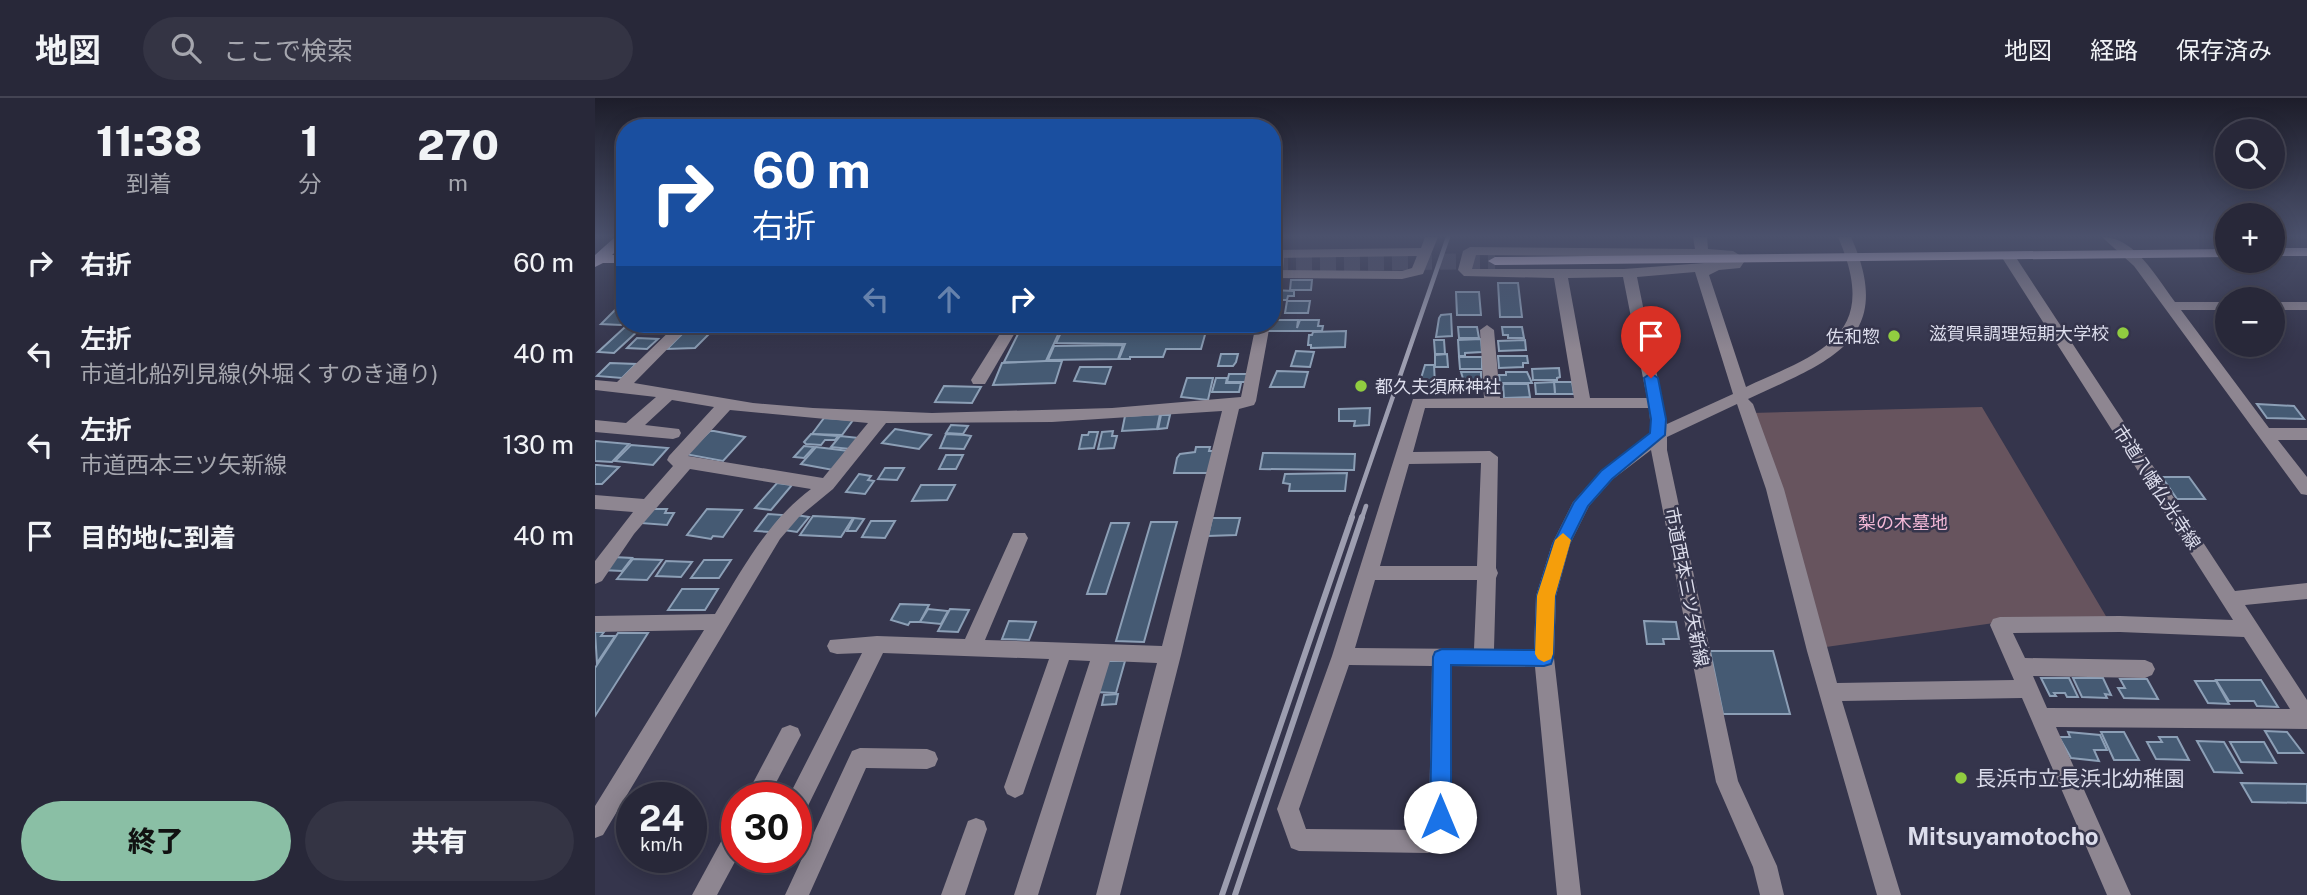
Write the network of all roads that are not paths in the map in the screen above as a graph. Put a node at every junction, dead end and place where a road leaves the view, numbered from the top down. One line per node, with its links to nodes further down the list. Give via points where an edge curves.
1 (1560, 274): 23 (street)
2 (1630, 274): 21 (street, 市道西本三ツ矢新線)
3 (1702, 274): 19 (street)
4 (1856, 274): 19 (street, via 1859,309 1844,338 1824,357)
5 (2020, 274): 43 (street, 市道八幡仏光寺線)
6 (2148, 274): 7 (street)
7 (2169, 306): 8 (street); 29 (street)
8 (2215, 306)
9 (2285, 306): 10 (street)
10 (2307, 306)
11 (1487, 330): 22 (street)
12 (676, 333): 17 (street)
13 (1008, 333): 15 (street)
14 (1261, 333): 24 (street, via 1248,401)
15 (979, 380)
16 (595, 384): 17 (street)
17 (622, 386): 18 (street)
18 (670, 393): 20 (street); 27 (street)
19 (1743, 400): 30 (street); 60 (street, via 1775,489)
20 (727, 403): 25 (street); 33 (street, via 675,460)
21 (1656, 403): 23 (street); 30 (street, 市道西本三ツ矢新線)
22 (1492, 404): 23 (street); 32 (street, via 1419,403)
23 (1583, 404)
24 (1231, 405): 25 (street, via 963,420); 52 (street)
25 (882, 416): 34 (street)
26 (595, 426): 27 (street)
27 (630, 429): 28 (street)
28 (673, 433)
29 (2264, 434): 31 (street); 35 (street)
30 (1658, 435): 56 (street, via 1607,475 1582,502 1561,544 1546,596); 77 (street, 市道西本三ツ矢新線, via 1727,782 1765,866)
31 (2307, 435)
32 (1402, 458): 39 (street); 40 (street, via 1490,457)
33 (686, 462): 34 (street); 37 (street)
34 (827, 485): 44 (street, via 774,534)
35 (2307, 489)
36 (595, 502): 37 (street)
37 (647, 506): 41 (street)
38 (1019, 538): 49 (street)
39 (1367, 573): 40 (street); 53 (street)
40 (1489, 573): 55 (street)
41 (595, 576)
42 (2307, 591): 43 (street)
43 (2229, 599): 46 (street, 市道八幡仏光寺線)
44 (721, 622): 45 (street); 68 (street)
45 (595, 624)
46 (2250, 629): 57 (street, via 2000,625); 62 (street, 市道八幡仏光寺線)
47 (877, 644): 48 (street); 49 (street); 66 (street)
48 (837, 646)
49 (971, 648): 50 (street)
50 (1062, 651): 51 (street); 67 (street)
51 (1103, 652): 52 (street); 74 (street)
52 (1171, 655): 75 (street)
53 (1342, 656): 54 (street); 54 (street, via 1287,809 1299,840 1428,842 1440,817)
54 (1442, 657): 55 (street)
55 (1484, 657): 56 (street)
56 (1544, 658): 76 (street)
57 (2018, 667): 58 (street); 59 (street)
58 (2145, 669)
59 (2028, 689): 60 (street); 61 (street)
60 (1829, 692): 78 (street)
61 (2040, 717): 62 (street); 79 (street)
62 (2307, 718)
63 (790, 735): 65 (street)
64 (927, 759): 72 (street, via 860,758)
65 (765, 782)
66 (808, 782)
67 (1015, 787)
68 (595, 827)
69 (976, 829): 73 (street)
70 (721, 864): 71 (street)
71 (704, 895)
72 (797, 895)
73 (953, 895)
74 (1026, 895)
75 (1108, 895)
76 (1569, 895)
77 (1772, 895)
78 (1889, 895)
79 (2119, 895)

